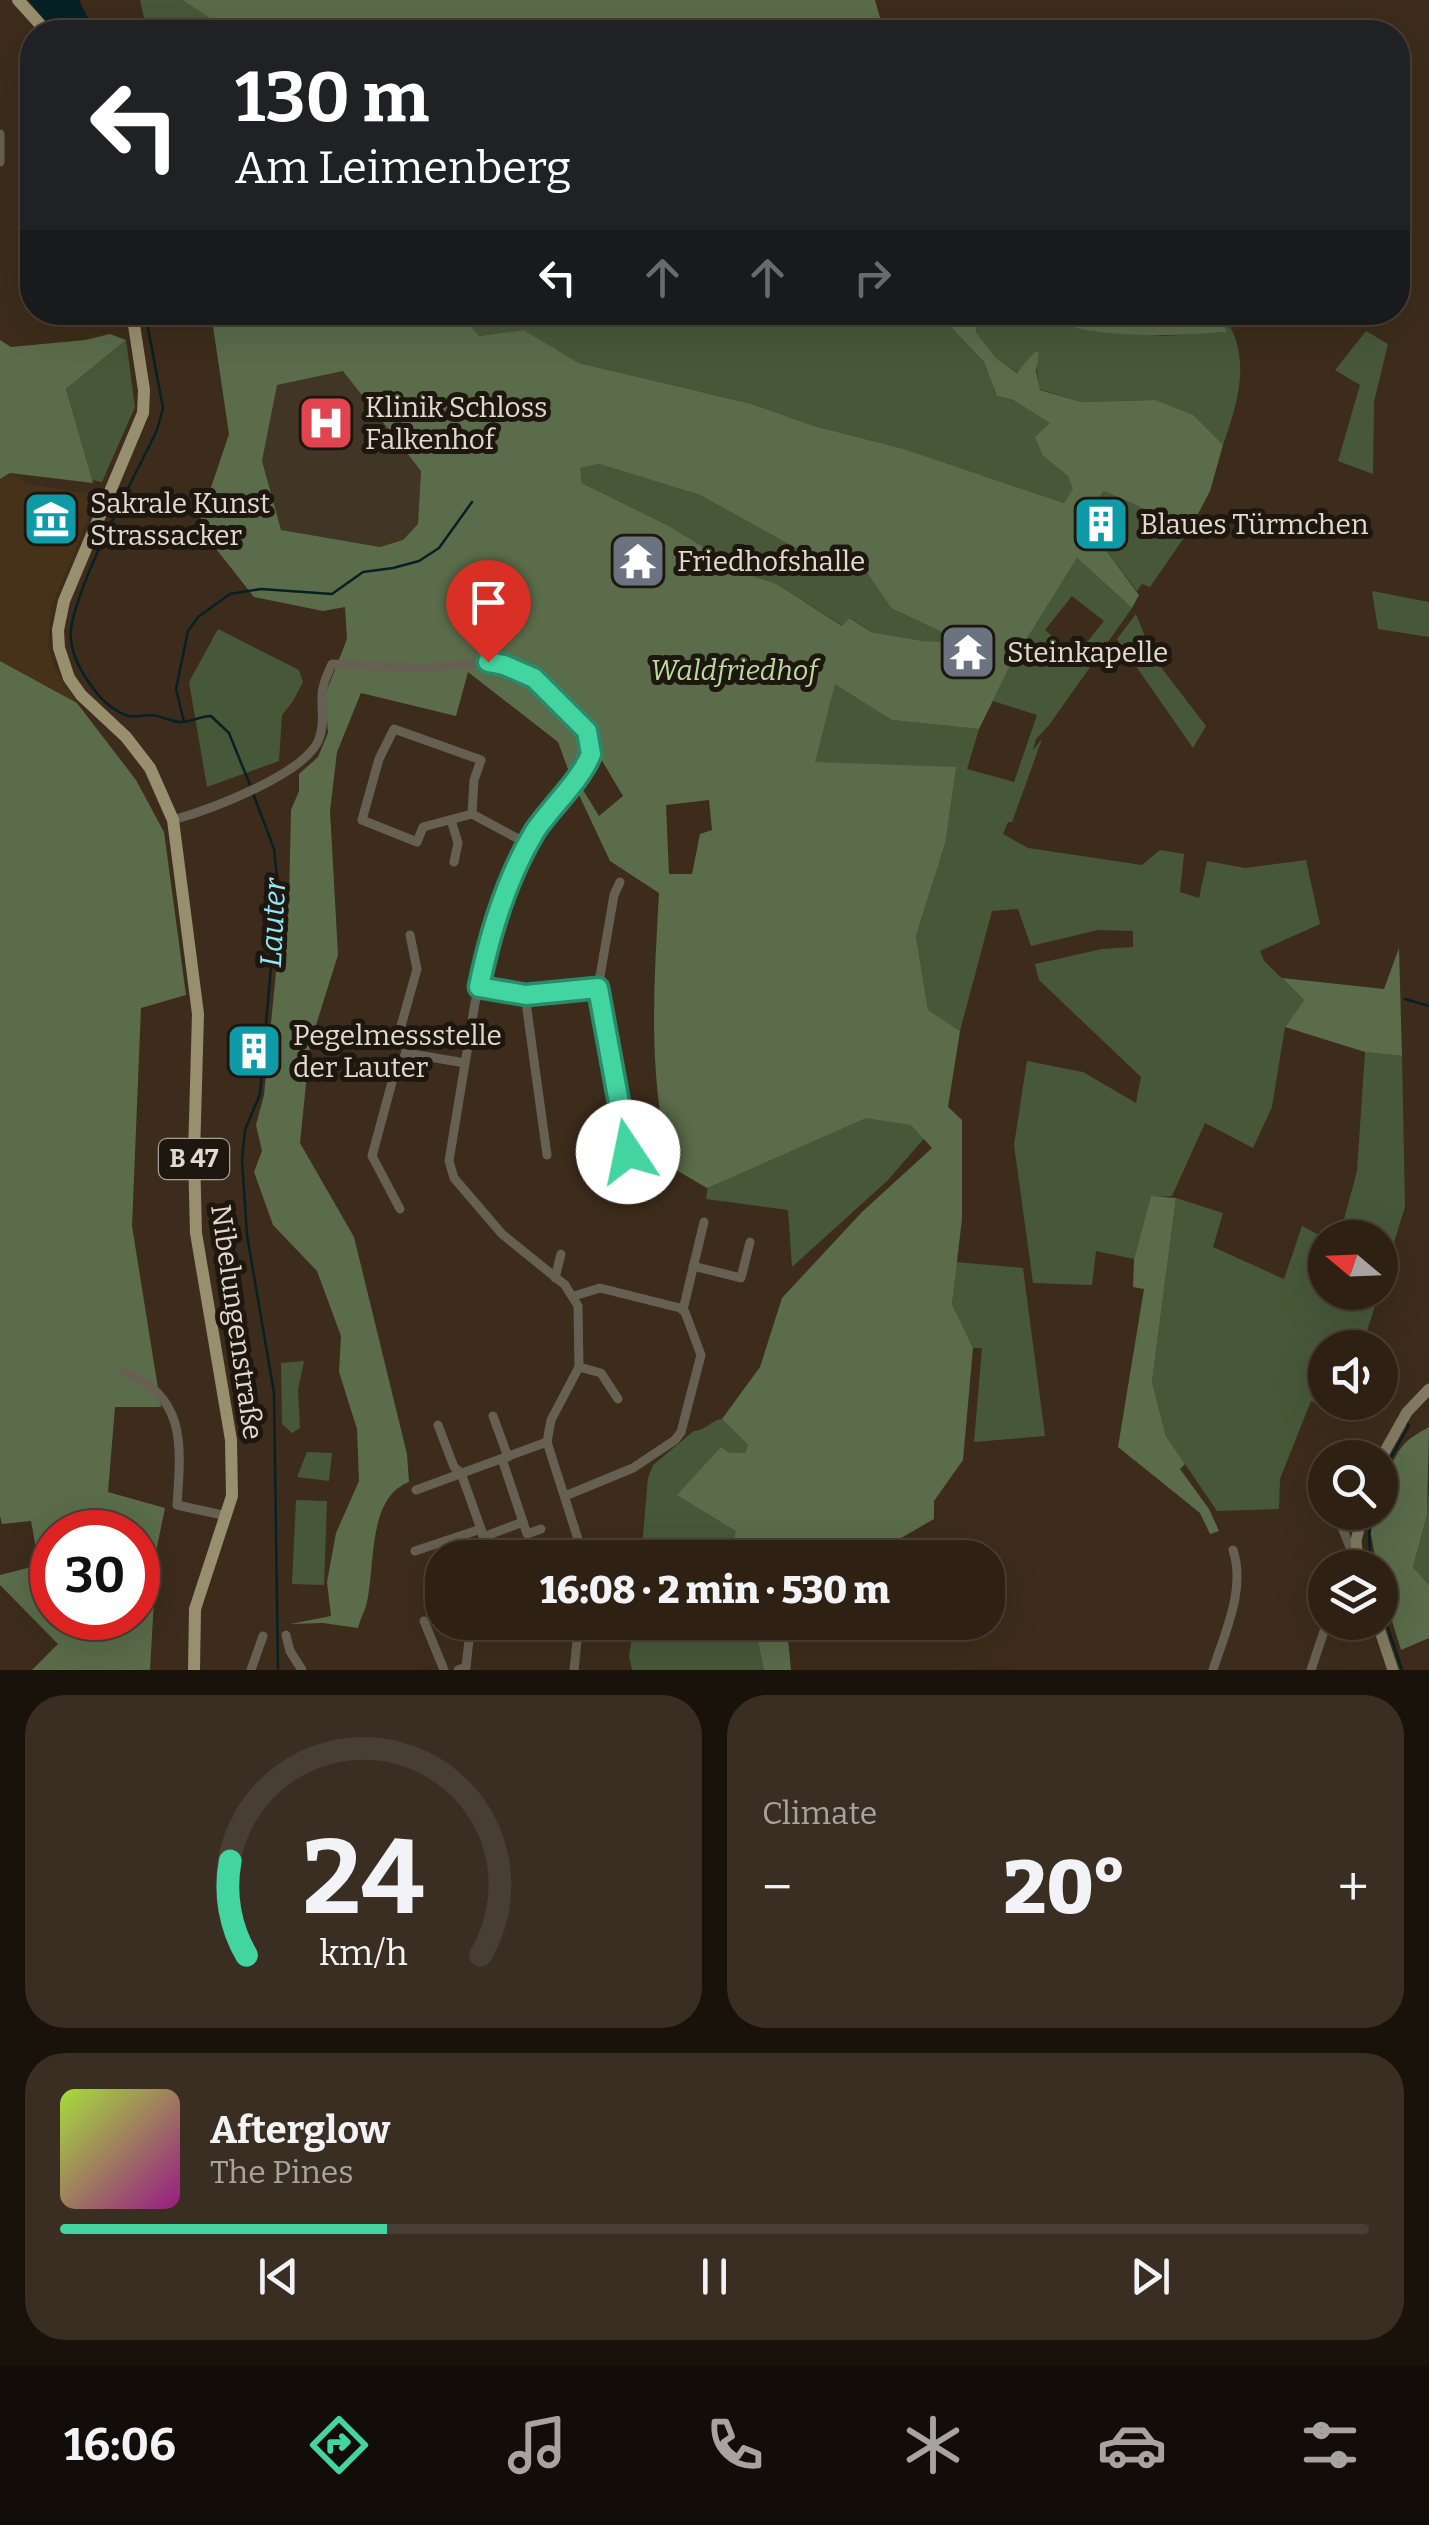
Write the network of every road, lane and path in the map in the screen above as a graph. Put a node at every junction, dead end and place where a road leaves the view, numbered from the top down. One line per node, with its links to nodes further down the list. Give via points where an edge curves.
1 (18, 0): 2 (main road)
2 (36, 20)
3 (0, 134): 4 (street)
4 (0, 162)
5 (134, 325): 7 (main road, Nibelungenstraße / B 47, via 143,412 64,601 58,648 81,695 150,768)
6 (472, 814): 8 (street); 8 (street, via 481,760 392,729 362,820 418,842 423,827); 9 (street)
7 (173, 820): 9 (street, via 263,784 311,753 332,664 427,668 488,662 534,678 590,742 588,761); 40 (main road, Nibelungenstraße / B 47, via 198,1014 196,1233 231,1440)
8 (451, 820): 10 (street, via 458,846)
9 (528, 844): 13 (street, via 498,910)
10 (454, 862)
11 (620, 882): 14 (street)
12 (410, 935): 16 (street, via 417,965 401,1026)
13 (479, 987): 15 (street); 17 (street)
14 (598, 988): 15 (street); 18 (street)
15 (526, 995): 19 (street)
16 (406, 1052): 17 (street); 20 (street, via 394,1071 372,1156)
17 (465, 1063): 25 (street, via 450,1148 454,1178 502,1234)
18 (628, 1152)
19 (547, 1155)
20 (400, 1208)
21 (704, 1222): 24 (street)
22 (750, 1242): 24 (street, via 741,1278)
23 (561, 1254): 25 (street)
24 (693, 1266): 27 (street)
25 (555, 1278): 26 (street)
26 (574, 1296): 27 (street, via 600,1288); 28 (street)
27 (682, 1310): 39 (street, via 702,1355 682,1432 632,1468)
28 (579, 1367): 31 (street, via 601,1373); 35 (street)
29 (124, 1372): 40 (street, via 149,1382 170,1410 181,1444 177,1505)
30 (1429, 1390): 34 (street)
31 (618, 1399)
32 (493, 1416): 36 (street)
33 (438, 1425): 37 (street)
34 (1391, 1440)
35 (547, 1442): 36 (street); 39 (street)
36 (505, 1458): 37 (street); 41 (street)
37 (461, 1474): 38 (street); 42 (street)
38 (416, 1490)
39 (565, 1496): 44 (street)
40 (227, 1516): 54 (main road, Nibelungenstraße / B 47, via 195,1609)
41 (524, 1522): 42 (street, via 484,1536); 43 (street, via 527,1534)
42 (481, 1528): 46 (street)
43 (541, 1530)
44 (578, 1540)
45 (1233, 1550): 60 (street, via 1239,1568 1232,1614)
46 (415, 1551)
47 (424, 1621): 57 (street)
48 (263, 1636): 55 (street)
49 (286, 1636): 56 (street)
50 (470, 1640): 58 (street, via 466,1667)
51 (576, 1640): 59 (street)
52 (1321, 1640): 61 (street)
53 (1383, 1640): 62 (street)
54 (194, 1670)
55 (251, 1670)
56 (302, 1670)
57 (444, 1670)
58 (458, 1670)
59 (574, 1670)
60 (1212, 1670)
61 (1311, 1670)
62 (1394, 1670)

